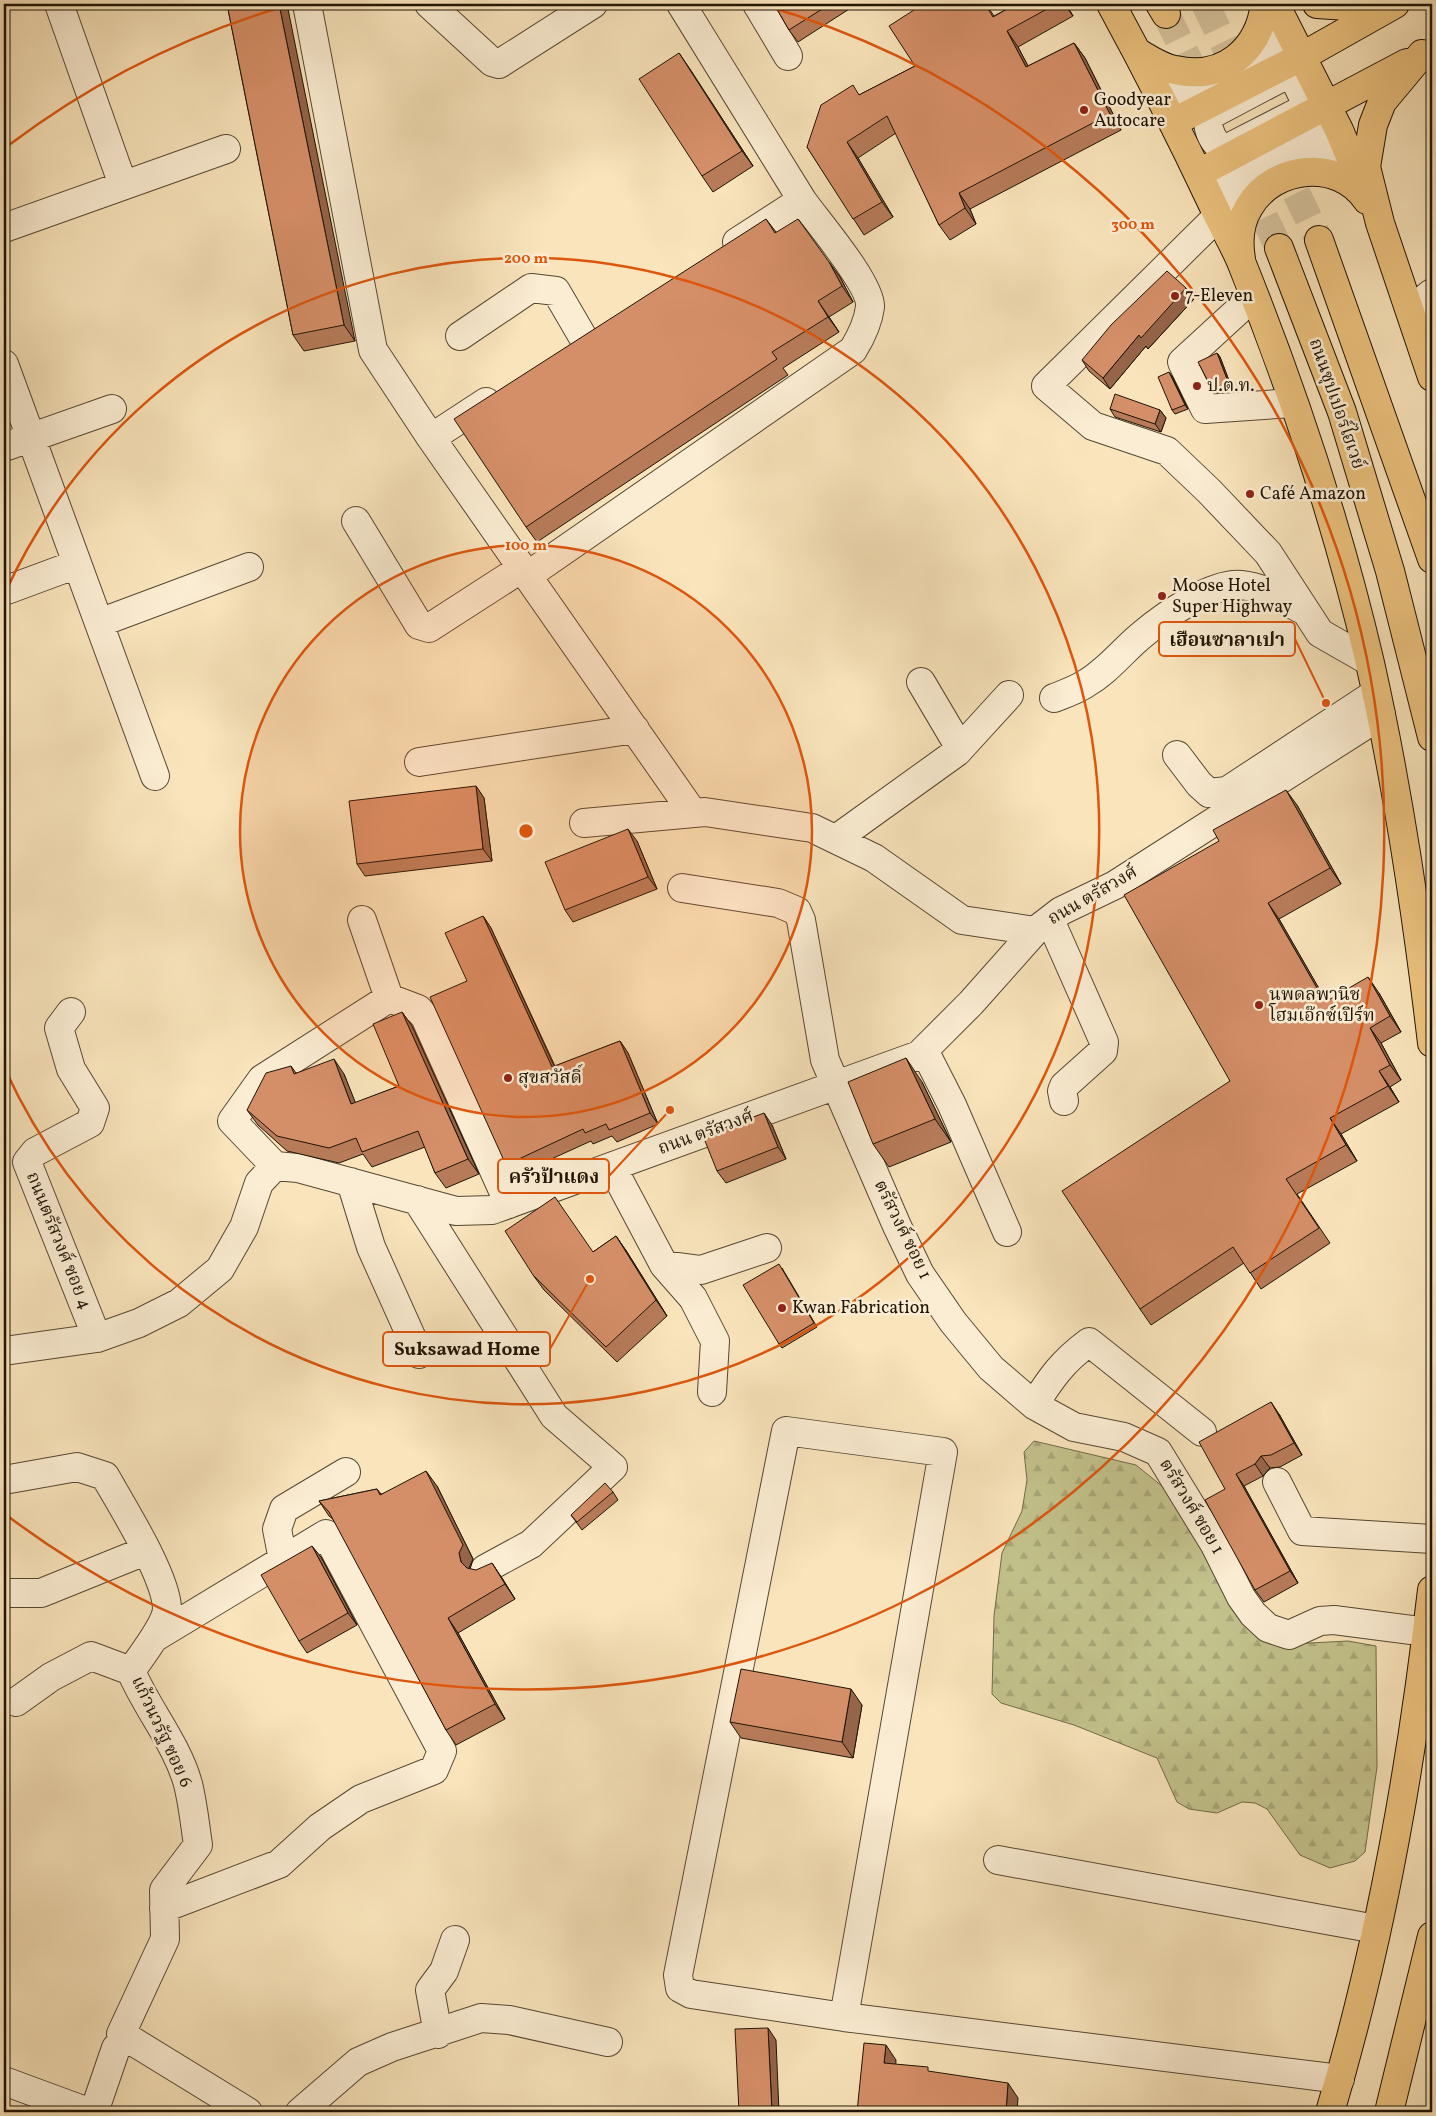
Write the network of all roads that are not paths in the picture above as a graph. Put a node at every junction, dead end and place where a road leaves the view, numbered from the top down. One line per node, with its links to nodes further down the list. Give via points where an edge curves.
1 (59, 4): 21 (street)
2 (307, 4): 43 (street, via 373,350)
3 (429, 4): 4 (street, via 492,62 499,64)
4 (593, 4)
5 (681, 4): 22 (street)
6 (758, 4): 15 (street)
7 (1111, 4): 14 (main road)
8 (1265, 4): 14 (main road, via 1263,20 1244,52 1211,71 1192,73 1174,70)
9 (1275, 4): 16 (main road)
10 (1317, 4): 11 (main road, via 1363,7)
11 (1377, 4)
12 (1395, 4): 16 (main road)
13 (1427, 51): 17 (main road); 24 (main road, via 1382,102 1373,125 1366,167)
14 (1137, 52): 18 (main road)
15 (788, 56)
16 (1301, 57): 17 (main road); 18 (main road)
17 (1316, 104): 20 (main road); 24 (main road)
18 (1174, 122): 20 (main road)
19 (226, 149): 21 (street)
20 (1199, 173): 23 (main road)
21 (123, 186): 25 (street)
22 (802, 200): 28 (street); 49 (street, via 861,281 870,305 863,332 853,350)
23 (1226, 211): 29 (main road); 51 (street, via 1046,386 1093,426 1167,452 1210,491 1268,553)
24 (1377, 216): 29 (main road, via 1362,193 1339,178 1312,171 1293,173 1268,186 1249,206 1240,233); 32 (main road)
25 (4, 228)
26 (1319, 240): 46 (main road)
27 (1279, 248): 59 (main road, ถนนซุปเปอร์ไฮเวย์, via 1342,412 1390,570)
28 (718, 254)
29 (1241, 262): 31 (main road)
30 (1432, 293): 32 (street)
31 (1254, 296): 40 (main road); 40 (street, via 1182,362 1206,409)
32 (1411, 310): 38 (main road)
33 (610, 323): 35 (street)
34 (460, 336): 35 (street, via 531,288 556,291)
35 (584, 339): 36 (street)
36 (560, 355)
37 (4, 364): 42 (street)
38 (1432, 377)
39 (504, 391): 43 (street)
40 (1293, 403): 53 (main road, via 1346,572)
41 (112, 409): 42 (street)
42 (31, 438): 44 (street); 47 (street)
43 (431, 438): 49 (street)
44 (4, 448)
45 (356, 521): 49 (street, via 419,625 429,628)
46 (1432, 559)
47 (77, 564): 50 (street); 52 (street)
48 (249, 567): 52 (street)
49 (524, 572): 58 (street)
50 (4, 591)
51 (1306, 612): 53 (street, via 1320,633); 56 (street, via 1274,594 1241,585 1215,590 1186,604 1143,634 1109,667 1084,685)
52 (99, 623): 63 (street)
53 (1369, 661): 57 (main road)
54 (921, 682): 60 (street)
55 (1009, 695): 60 (street)
56 (1054, 698)
57 (1378, 704): 61 (street, via 1226,791 1209,793); 69 (street, ถนน ตรัสวงศ์, via 1115,885 1061,911); 72 (main road, via 1403,830)
58 (634, 729): 62 (street); 64 (street)
59 (1432, 737)
60 (960, 748): 66 (street)
61 (1178, 755)
62 (419, 762)
63 (155, 776)
64 (693, 813): 65 (street); 66 (street, via 812,828)
65 (584, 823)
66 (836, 839): 69 (street, via 874,858 962,920)
67 (682, 888): 74 (street, ตรัสวงศ์ ซอย 1, via 778,903 797,911 825,1060)
68 (362, 920): 70 (street)
69 (1043, 926): 73 (street, ถนน ตรัสวงศ์); 75 (street, via 1104,1042 1103,1051 1064,1086)
70 (389, 998): 76 (street, via 262,1078 232,1121); 80 (street, via 418,1010 425,1017)
71 (71, 1012): 84 (street, ถนนตรัสวงศ์ ซอย 4, via 59,1028 70,1069 95,1108 90,1123 35,1152 26,1162)
72 (1432, 1043)
73 (924, 1050): 74 (street, ถนน ตรัสวงศ์, via 919,1055); 81 (street, via 952,1105)
74 (836, 1086): 77 (street, ถนน ตรัสวงศ์); 88 (street, ตรัสวงศ์ ซอย 1, via 920,1274 953,1322 991,1368)
75 (1064, 1101)
76 (275, 1166): 78 (street, ถนน ตรัสวงศ์, via 298,1168); 84 (street, via 259,1183 244,1227 220,1269 179,1303 139,1323)
77 (612, 1167): 80 (street, ถนน ตรัสวงศ์); 83 (street)
78 (352, 1182): 79 (street, ถนน ตรัสวงศ์); 86 (street, via 371,1247)
79 (416, 1200): 80 (street, ถนน ตรัสวงศ์, via 456,1211 492,1210); 96 (street, via 554,1416 614,1467 531,1544)
80 (509, 1204)
81 (1007, 1232)
82 (767, 1248): 83 (street, via 701,1270)
83 (664, 1265): 87 (street, via 693,1298 715,1341)
84 (97, 1338): 85 (street)
85 (4, 1351)
86 (419, 1354)
87 (712, 1392)
88 (1034, 1405): 89 (street, via 1053,1374 1089,1342); 99 (street, ตรัสวงศ์ ซอย 1, via 1074,1427 1124,1437 1158,1452 1215,1545 1241,1597 1268,1628 1289,1635 1320,1621 1334,1620)
89 (1202, 1432)
90 (346, 1472): 95 (street, via 284,1509 276,1529)
91 (4, 1480): 94 (street, แก้วนวรัฐ ซอย 6, via 77,1467 105,1476)
92 (1277, 1482): 93 (street, via 1302,1532)
93 (1432, 1539)
94 (146, 1551): 98 (street, via 41,1593); 100 (street, แก้วนวรัฐ ซอย 6, via 161,1582 167,1610)
95 (283, 1560): 100 (street); 104 (street, via 326,1534 442,1751 434,1770 361,1799 320,1827 279,1864)
96 (485, 1569)
97 (1432, 1590): 99 (main road)
98 (4, 1593)
99 (1427, 1632): 105 (main road)
100 (154, 1638): 101 (street, แก้วนวรัฐ ซอย 6)
101 (131, 1671): 102 (street, via 91,1656 51,1677); 104 (street, แก้วนวรัฐ ซอย 6, via 188,1783 198,1845 164,1890)
102 (16, 1702)
103 (998, 1860): 105 (street)
104 (164, 1908): 116 (street, แก้วนวรัฐ ซอย 6, via 165,1939 121,2034)
105 (1376, 1929): 112 (main road)
106 (1432, 1936): 119 (main road)
107 (455, 1940): 109 (street, via 444,1971 430,1990)
108 (844, 2018): 108 (street, via 691,1994 680,1988 678,1975 786,1431 943,1452); 112 (street)
109 (438, 2034): 110 (street, via 490,2017); 117 (street, via 392,2047 358,2062)
110 (608, 2042)
111 (116, 2048): 115 (street)
112 (1340, 2079): 118 (main road)
113 (4, 2082): 114 (street)
114 (88, 2112)
115 (94, 2112)
116 (248, 2112)
117 (300, 2112)
118 (1330, 2112)
119 (1389, 2112)

